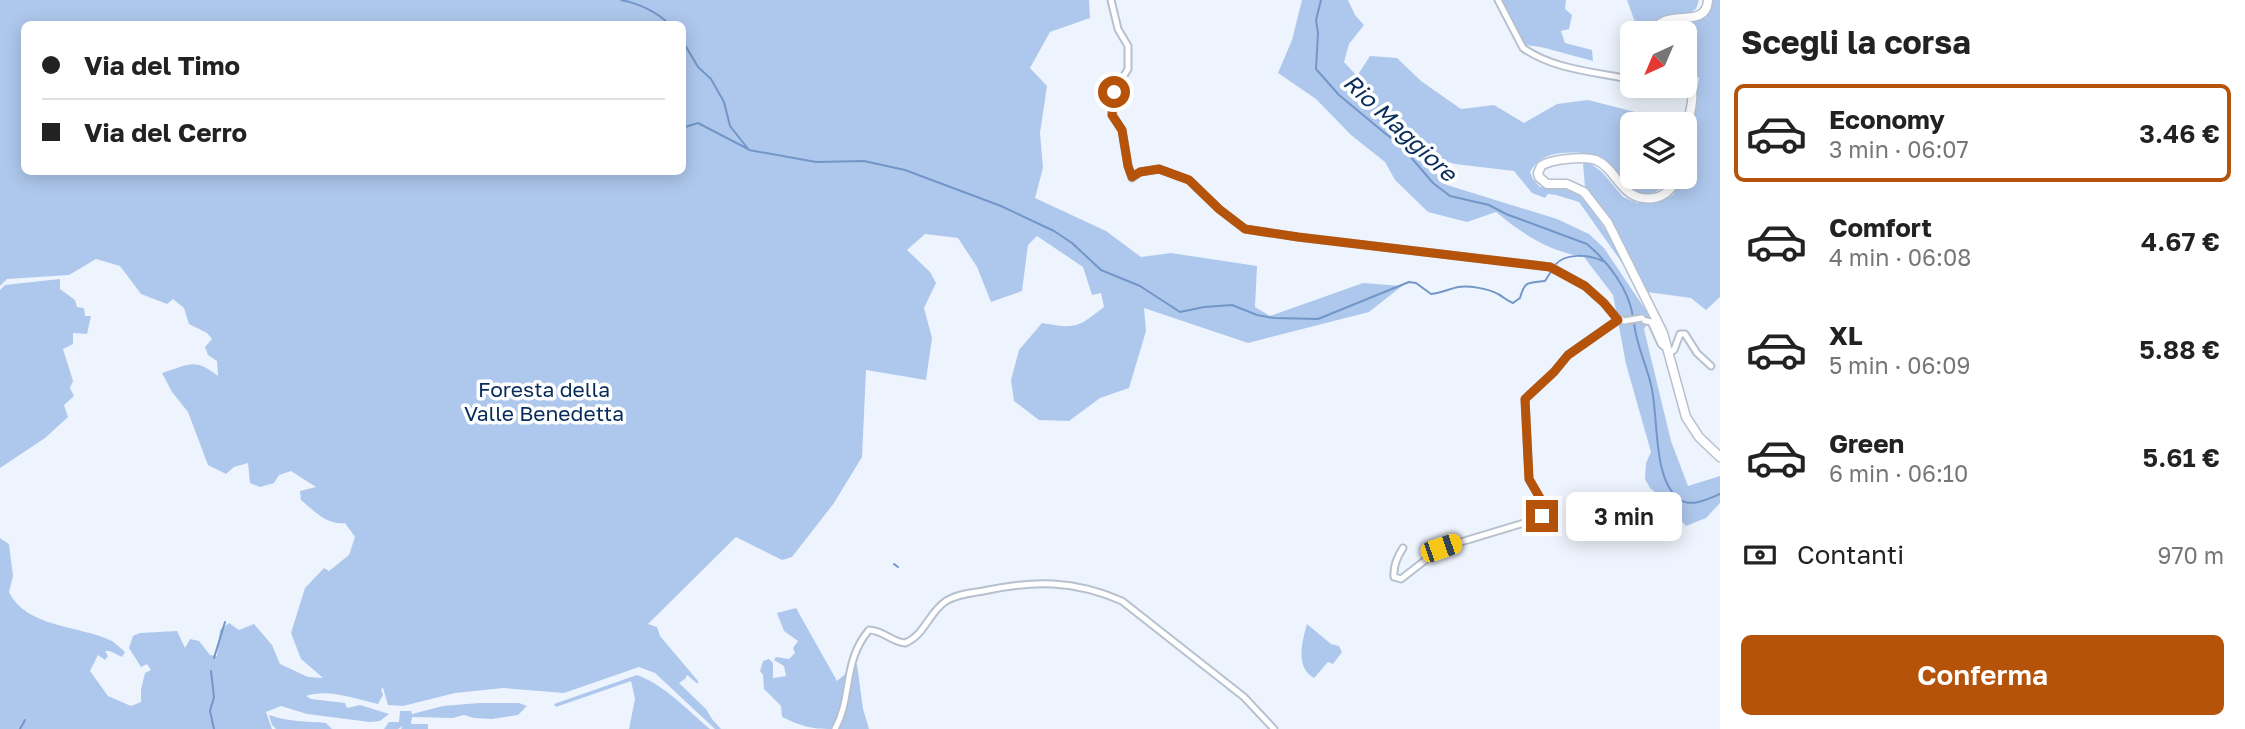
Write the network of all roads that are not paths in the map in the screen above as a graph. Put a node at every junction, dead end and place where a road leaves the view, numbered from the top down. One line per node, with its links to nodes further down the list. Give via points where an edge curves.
1 (1111, 0): 9 (street, via 1128,46 1128,69 1114,92 1112,115 1122,130 1132,177 1159,169 1189,180 1245,229 1550,267 1585,286)
2 (1498, 0): 5 (street, via 1526,51 1569,67)
3 (1707, 0): 4 (main road, via 1705,11 1698,16)
4 (1663, 21)
5 (1620, 77)
6 (1620, 184): 10 (main road, via 1595,160 1588,159 1552,161 1538,173 1547,184 1576,187 1592,200 1660,325)
7 (1625, 189): 8 (main road, via 1652,199)
8 (1669, 189)
9 (1621, 321): 10 (street, bridge, via 1642,318 1651,322); 13 (street, via 1568,355 1525,399 1529,479 1544,505 1542,516 1441,548 1397,579 1393,572)
10 (1668, 351): 11 (street, via 1674,350 1680,334 1685,334); 12 (main road, via 1686,417)
11 (1711, 366)
12 (1720, 457)
13 (1403, 548)
14 (835, 729): 15 (street, via 845,705 851,664 869,630 905,643 920,633 943,603 955,597 1035,582 1073,586 1122,601 1244,697)
15 (1274, 729)

